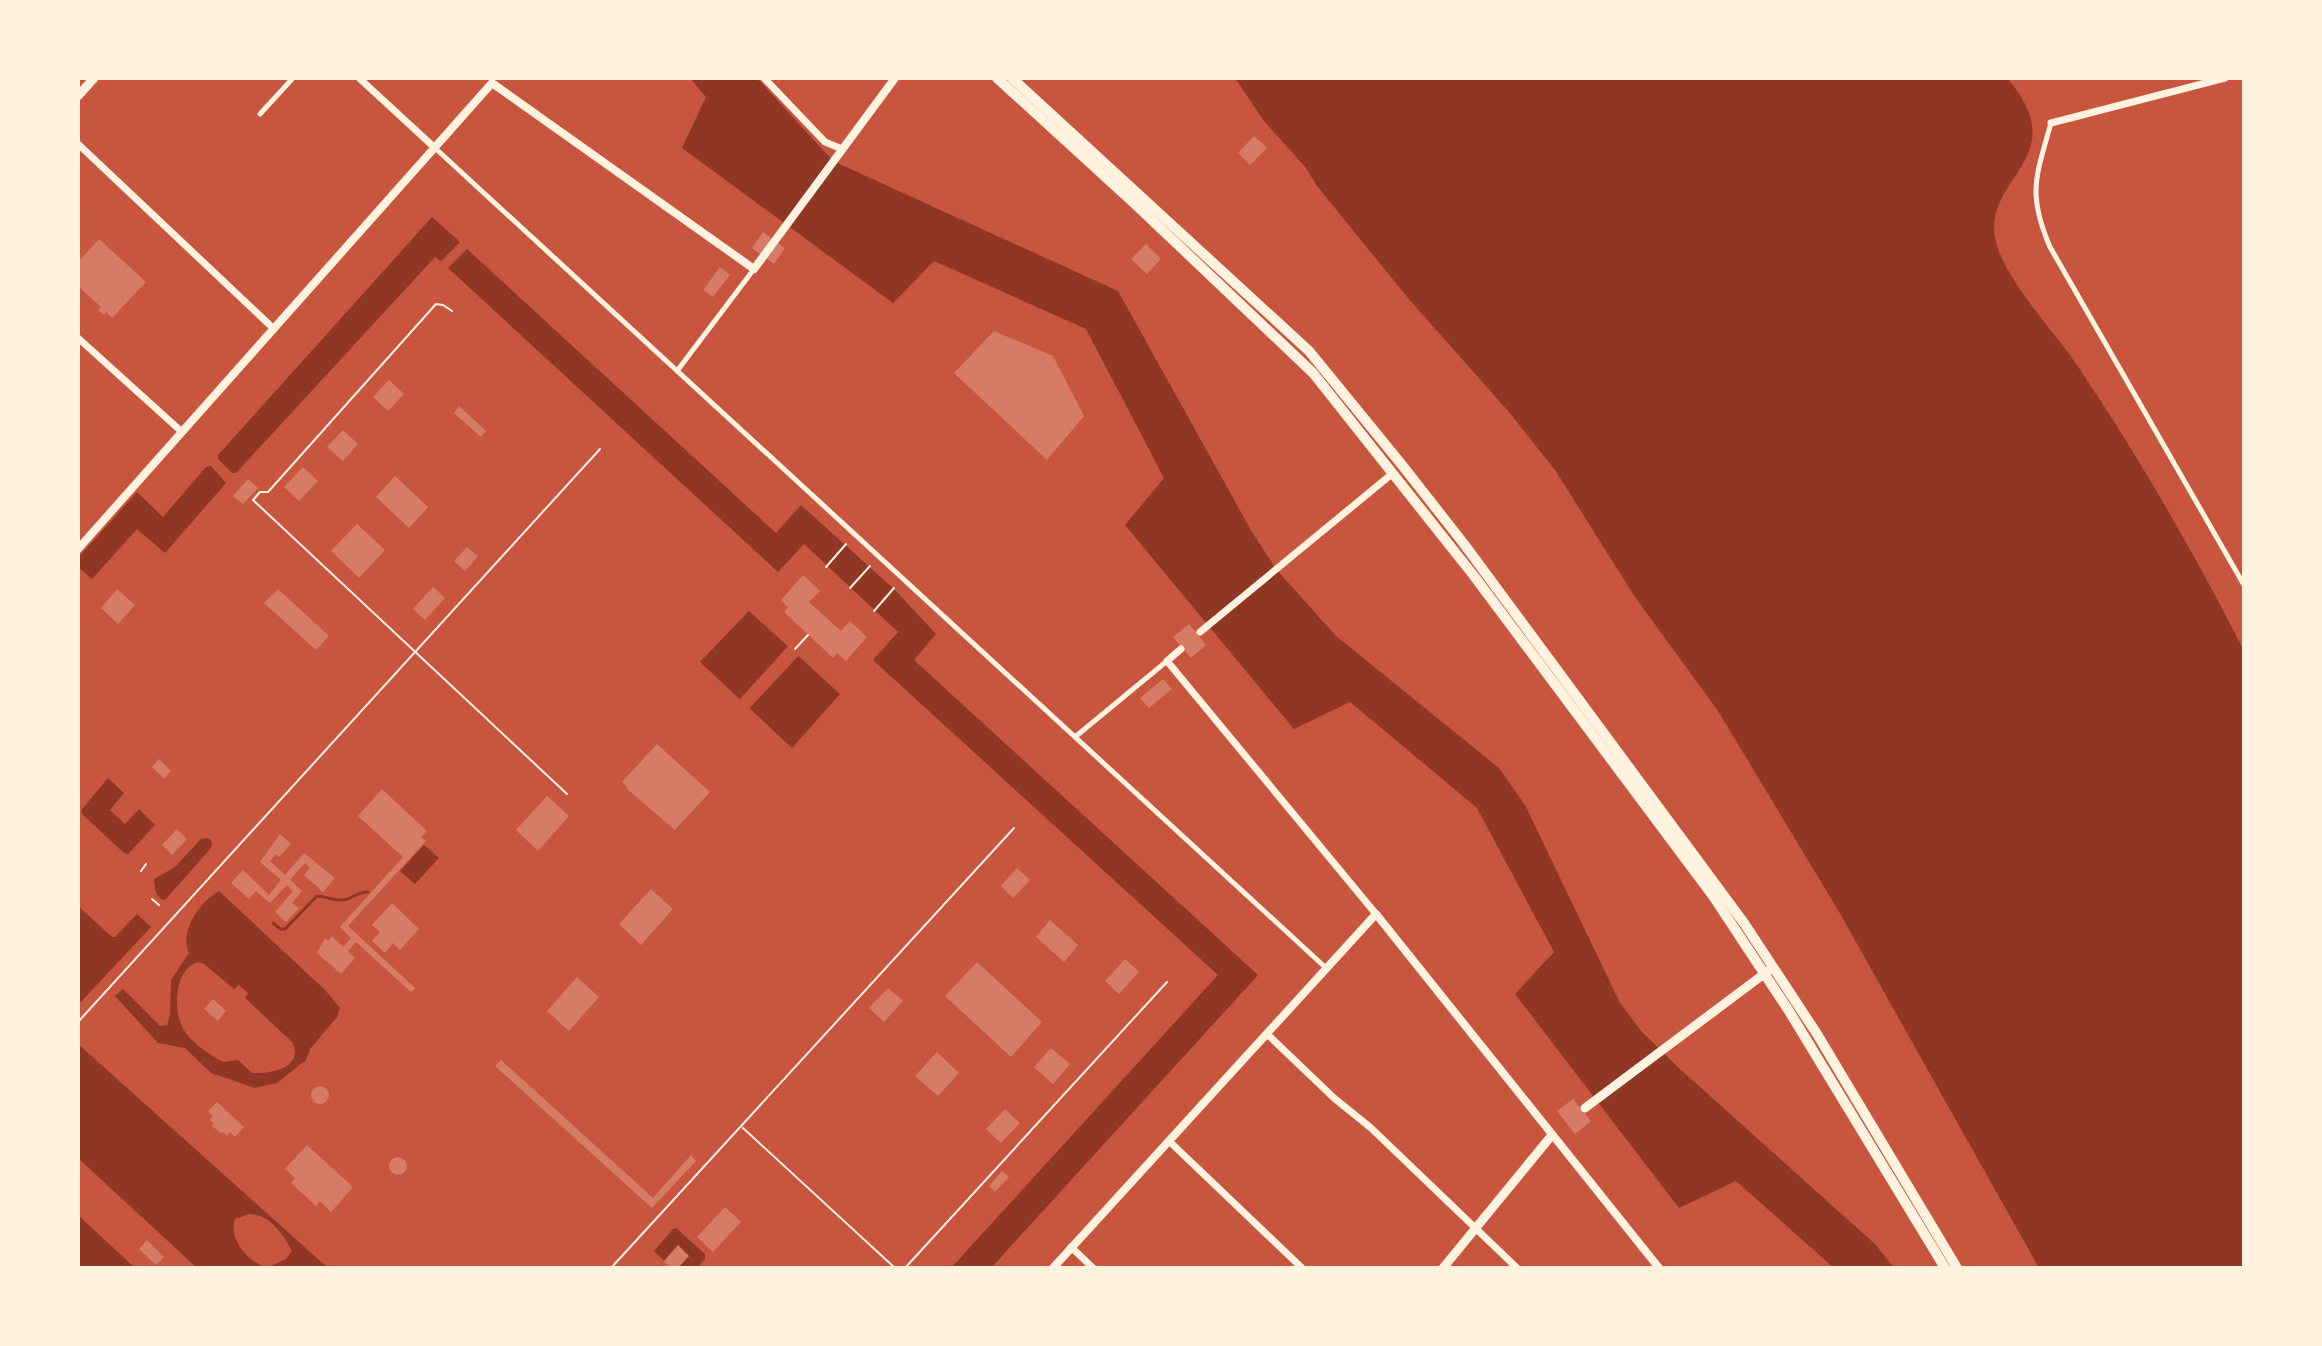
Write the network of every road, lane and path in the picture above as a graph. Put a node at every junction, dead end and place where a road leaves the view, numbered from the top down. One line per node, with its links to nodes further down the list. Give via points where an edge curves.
1 (94, 78): 11 (main road)
2 (293, 78): 12 (street)
3 (359, 78): 15 (street)
4 (764, 78): 16 (street)
5 (881, 78): 10 (street)
6 (997, 78): 24 (main road, via 1295,353)
7 (1012, 78): 24 (main road, via 1309,351)
8 (2225, 78): 13 (street)
9 (489, 81): 15 (street); 17 (street)
10 (892, 82): 16 (street)
11 (78, 96)
12 (260, 114)
13 (2051, 123): 29 (street, via 2035,192 2042,228)
14 (78, 144): 19 (street)
15 (435, 148): 19 (street); 21 (street)
16 (839, 152): 17 (street)
17 (754, 269): 21 (street)
18 (452, 311): 37 (path, via 436,304 268,492 253,500)
19 (274, 329): 22 (street)
20 (78, 338): 22 (street)
21 (677, 371): 39 (street)
22 (182, 432): 26 (street)
23 (600, 449): 37 (path)
24 (1397, 469): 33 (street); 48 (main road, via 1464,544 1671,822)
25 (846, 544): 28 (path)
26 (78, 549)
27 (870, 566): 30 (path)
28 (826, 567)
29 (2244, 585)
30 (850, 588)
31 (894, 588): 32 (path)
32 (874, 611)
33 (1200, 632)
34 (808, 635): 35 (path)
35 (795, 649)
36 (1181, 649): 38 (street)
37 (416, 653): 40 (path); 50 (path)
38 (1167, 661): 39 (street); 46 (street)
39 (1075, 737): 47 (street)
40 (567, 794)
41 (1014, 828): 53 (path)
42 (146, 864): 43 (path)
43 (141, 871)
44 (152, 899): 45 (path)
45 (159, 905)
46 (1376, 914): 47 (street); 54 (street)
47 (1327, 968): 51 (street)
48 (1769, 971): 52 (main road); 67 (main road); 68 (main road, via 1817,1034)
49 (1167, 982): 60 (path)
50 (78, 1022)
51 (1267, 1034): 55 (street); 56 (street)
52 (1585, 1108)
53 (742, 1127): 58 (path); 59 (path)
54 (1552, 1135): 56 (main road); 66 (street)
55 (1169, 1141): 57 (street); 63 (street)
56 (1476, 1230): 64 (main road); 65 (street)
57 (1071, 1247): 61 (street); 62 (street)
58 (611, 1268)
59 (895, 1268)
60 (905, 1268)
61 (1053, 1268)
62 (1093, 1268)
63 (1302, 1268)
64 (1443, 1268)
65 (1517, 1268)
66 (1659, 1268)
67 (1945, 1268)
68 (1957, 1268)

